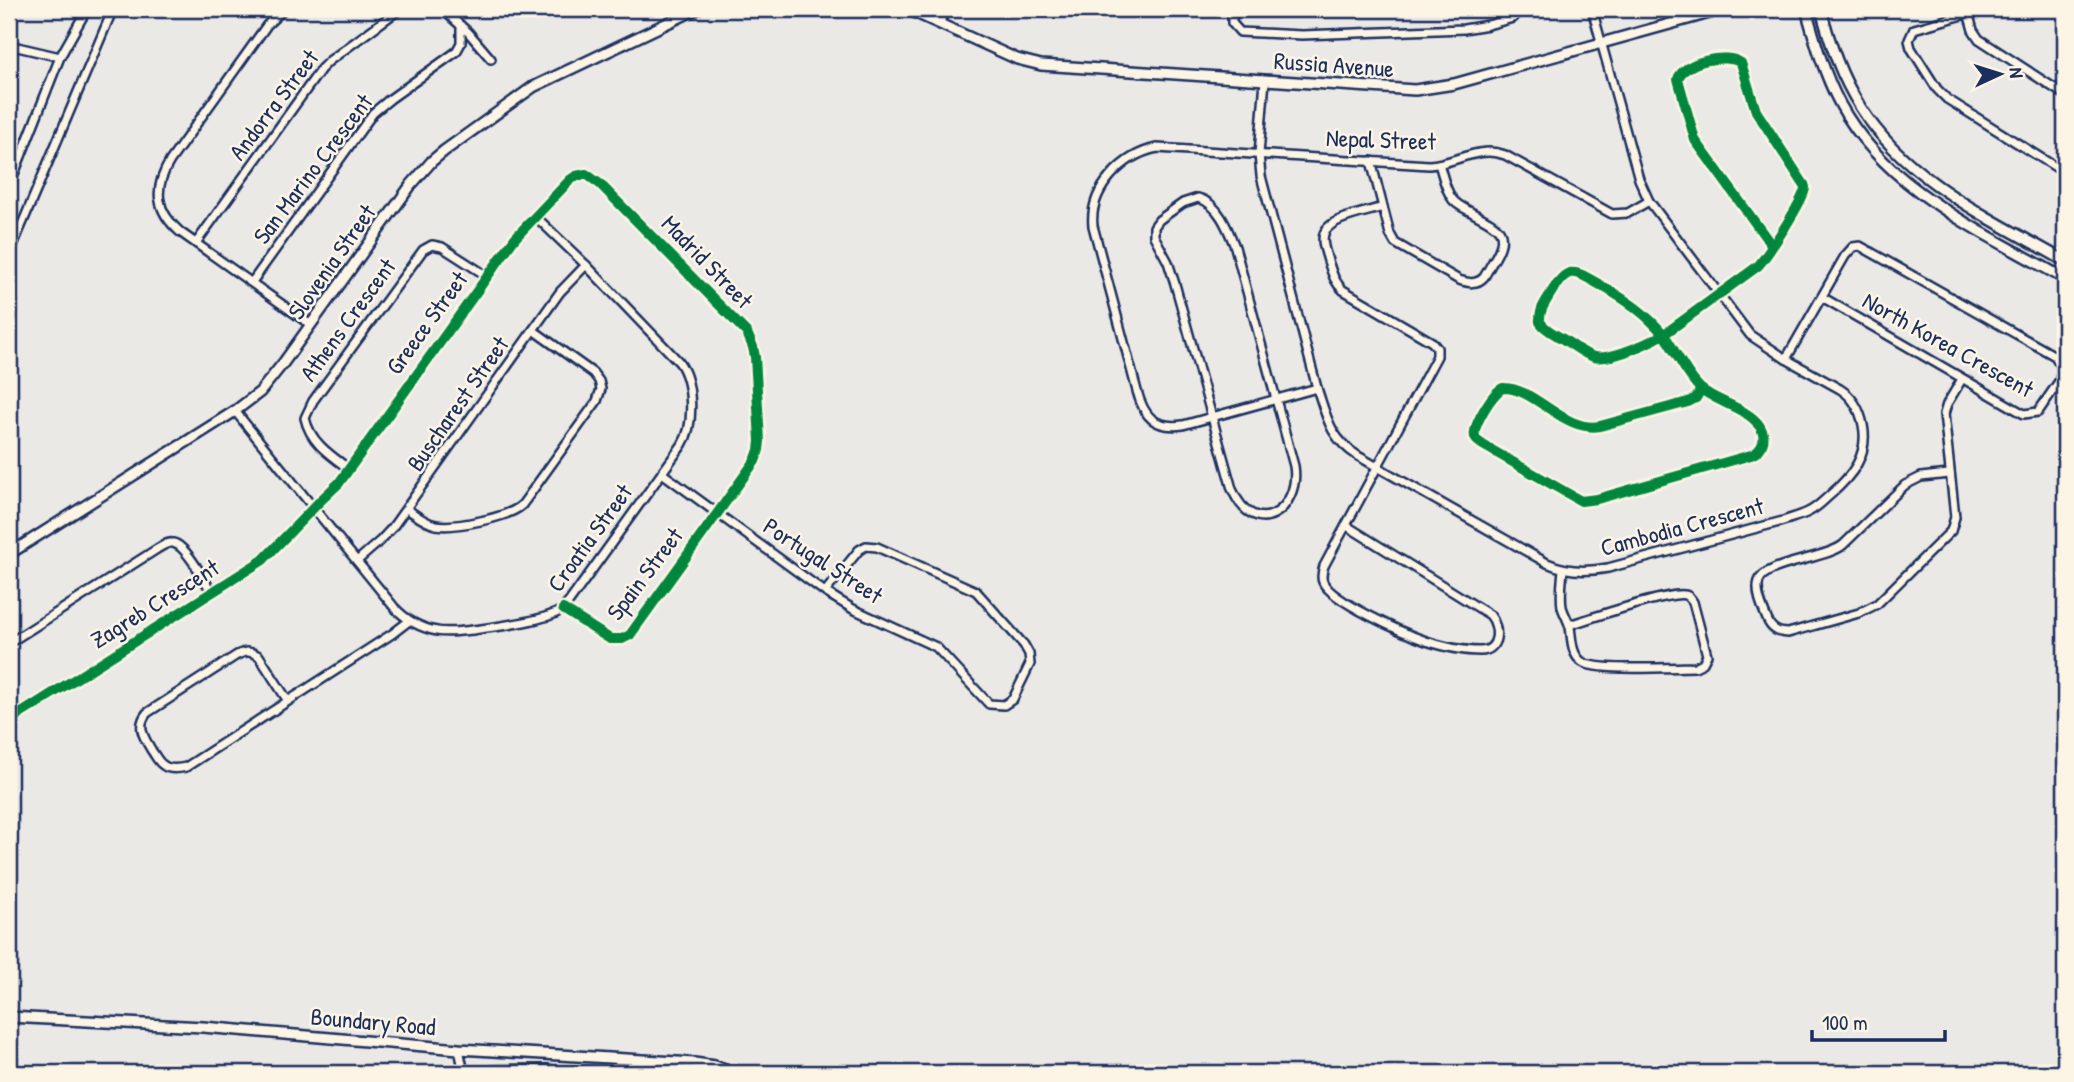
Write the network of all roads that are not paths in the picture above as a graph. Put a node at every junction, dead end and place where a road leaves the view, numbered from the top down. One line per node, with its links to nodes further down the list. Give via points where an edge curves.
1 (87, 9): 23 (street)
2 (113, 9): 38 (street)
3 (284, 9): 36 (street, via 267,25 163,174 159,194 163,212)
4 (400, 9): 36 (street, Andorra Street, via 321,69)
5 (442, 9): 20 (street)
6 (697, 9): 46 (street, Slovenia Street, via 533,88 444,151 411,184)
7 (906, 9): 19 (street)
8 (946, 9): 19 (street)
9 (1077, 9): 10 (street)
10 (1092, 9)
11 (1232, 9): 12 (street, via 1232,23 1240,32 1302,35 1474,28 1513,18)
12 (1518, 9)
13 (1592, 9): 21 (street, Cambodia Crescent)
14 (1724, 9): 21 (street, Russia Avenue)
15 (1806, 9): 42 (street, via 1840,103 1877,154 1921,194)
16 (1821, 9): 39 (street, via 1853,95 1898,153 1934,184)
17 (1984, 9): 18 (street)
18 (1967, 11): 26 (street, via 1979,39); 30 (street, via 1914,29 1909,40 1914,54 1947,99)
19 (939, 24): 25 (street, Russia Avenue, via 1041,65)
20 (461, 26): 24 (street); 43 (street, San Marino Crescent, via 456,52 373,113)
21 (1601, 43): 25 (street, Russia Avenue, via 1431,89); 33 (street, Cambodia Crescent)
22 (9, 45): 23 (street)
23 (60, 57): 32 (street)
24 (491, 59)
25 (1265, 80): 27 (street, Cambodia Crescent)
26 (2065, 95)
27 (1259, 154): 28 (street, Nepal Street); 51 (street, Cambodia Crescent, via 1263,185); 55 (street, Nepal Street, via 1171,148 1144,151 1116,170 1093,209 1094,235 1140,402 1151,418 1164,426)
28 (1371, 161): 29 (street, Nepal Street); 34 (street)
29 (1439, 164): 33 (street, Nepal Street, via 1482,152 1498,153 1612,214 1628,213); 34 (street, via 1455,202 1502,233 1500,249 1480,281 1465,282 1400,247 1390,234)
30 (2065, 173)
31 (586, 174): 35 (street, Greece Street, via 570,180); 62 (street, Madrid Street, via 751,341 760,446 755,461)
32 (9, 187)
33 (1649, 201): 44 (street, Cambodia Crescent)
34 (1383, 207): 56 (street, via 1336,221 1323,240 1340,288 1437,348 1436,360)
35 (535, 216): 40 (street, Croatia Street); 41 (street, Greece Street)
36 (196, 243): 43 (street)
37 (1772, 246): 37 (street, via 1695,140 1678,79 1685,69 1714,59 1738,60 1756,111 1801,178 1805,187); 44 (street, via 1758,266)
38 (9, 255)
39 (2065, 261)
40 (586, 265): 47 (street, Buscharest Street); 58 (street, Croatia Street, via 685,372 690,429)
41 (486, 276): 57 (street, Greece Street); 57 (street, Athens Crescent, via 442,247 428,246 313,401 305,418 308,430)
42 (2065, 279)
43 (252, 282): 46 (street)
44 (1718, 294): 48 (street); 49 (street, Cambodia Crescent, via 1751,335)
45 (1822, 297): 49 (street, North Korea Crescent); 50 (street, North Korea Crescent); 50 (street, North Korea Crescent, via 1849,250 1864,247 2055,356 2062,367 2060,380 2043,407 2030,414)
46 (311, 325): 54 (street, Slovenia Street, via 266,386)
47 (533, 330): 61 (street, Buscharest Street); 61 (street, via 596,376 601,389 597,401 514,511 443,525 429,523)
48 (1664, 335): 48 (street, via 1638,348 1594,358 1544,327 1539,314 1561,276 1576,273 1638,308); 52 (street)
49 (1786, 359): 66 (street, Cambodia Crescent, via 1846,393 1858,408 1864,448 1844,483 1812,509 1783,521 1608,568)
50 (1962, 379): 59 (street, via 1944,412)
51 (1317, 388): 53 (street); 56 (street, Cambodia Crescent, via 1337,440)
52 (1701, 389): 52 (street, via 1758,424 1764,440 1758,452 1586,501 1570,496 1475,437 1493,395 1503,388 1516,390 1586,428 1688,402)
53 (1276, 400): 55 (street); 55 (street, via 1295,481 1280,510 1267,517 1252,515 1237,500); 55 (street, via 1229,231 1209,202 1193,199 1159,219 1154,236 1172,274)
54 (235, 411): 60 (street, Croatia Street); 64 (street, Slovenia Street)
55 (1212, 417)
56 (1378, 467): 63 (street); 66 (street, Cambodia Crescent)
57 (349, 469): 60 (street, Greece Street)
58 (662, 473): 62 (street, Portugal Street); 69 (street, Croatia Street)
59 (1949, 474): 59 (street, via 1953,528 1877,604 1791,632 1772,628 1758,590 1763,575 1834,552 1909,481)
60 (312, 508): 65 (street, Croatia Street); 68 (street, Zagreb Crescent, via 268,557)
61 (407, 509): 65 (street, Buscharest Street)
62 (717, 513): 67 (street, Portugal Street); 69 (street, Spain Street, via 626,637 607,638)
63 (1346, 526): 63 (street, via 1322,571 1324,583 1333,593 1423,640 1476,651 1492,646 1497,628 1490,615)
64 (9, 554)
65 (357, 561): 70 (street, Croatia Street)
66 (1563, 569): 71 (street, via 1561,597)
67 (825, 592): 67 (street, Portugal Street, via 856,554 877,547 976,591 1024,645 1029,668 1013,699 993,705 933,644)
68 (212, 593): 72 (street, Zagreb Crescent, via 183,550 170,543); 74 (street, Zagreb Crescent)
69 (563, 609): 70 (street, Croatia Street, via 539,618 448,632)
70 (409, 621): 73 (street)
71 (1569, 625): 71 (street, via 1574,652 1586,664 1696,667 1707,656 1693,602 1683,594)
72 (9, 643)
73 (288, 701): 73 (street, via 182,768 163,766 142,732 147,713 245,652 259,656)
74 (9, 721)
75 (9, 1017): 76 (street, Boundary Road, via 233,1029)
76 (459, 1049): 77 (street); 80 (street, Boundary Road, via 694,1063)
77 (464, 1073)
78 (484, 1073): 79 (street, via 510,1069)
79 (559, 1073)
80 (733, 1073)

